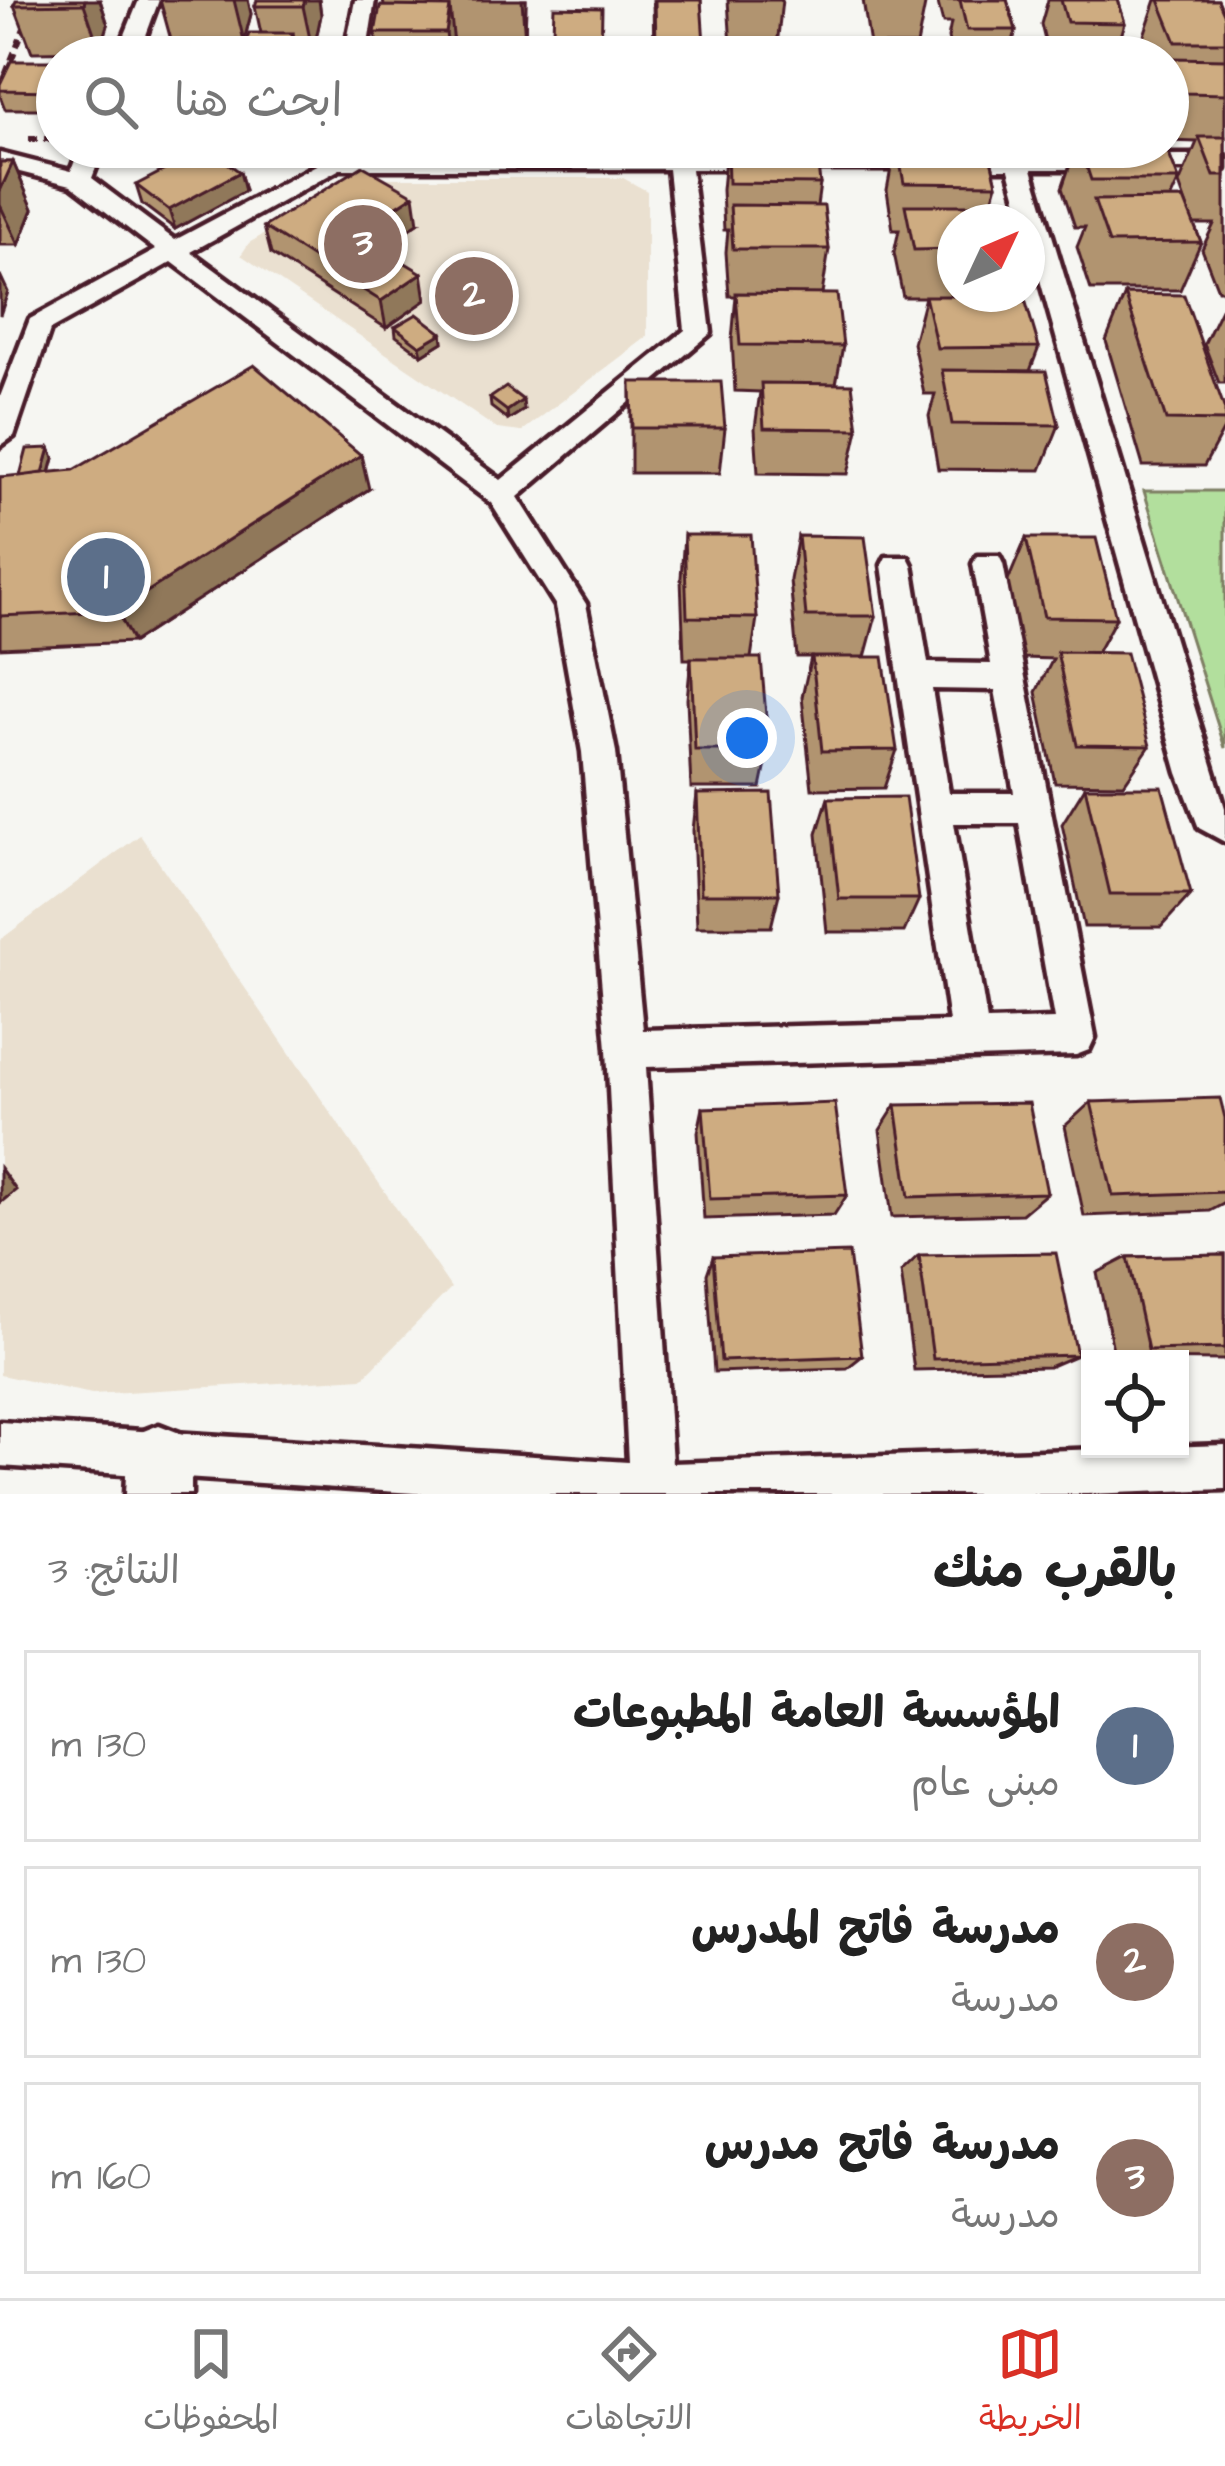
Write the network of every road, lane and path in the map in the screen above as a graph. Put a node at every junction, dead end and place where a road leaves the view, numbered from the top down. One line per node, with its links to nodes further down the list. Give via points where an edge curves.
1 (149, 0): 4 (street)
2 (365, 0): 5 (street)
3 (26, 22): 6 (path)
4 (135, 36)
5 (359, 36)
6 (0, 88)
7 (0, 160): 14 (street)
8 (1189, 161): 9 (street)
9 (1225, 162)
10 (84, 168): 14 (street)
11 (313, 168): 15 (street)
12 (678, 168): 17 (street, via 698,333)
13 (1022, 168): 24 (street, via 1195,773 1211,817)
14 (79, 180): 15 (street)
15 (174, 251): 16 (street, via 39,326); 17 (street)
16 (0, 436)
17 (501, 495): 26 (street, via 572,604 598,752)
18 (988, 564): 21 (street)
19 (897, 565): 20 (street)
20 (914, 676): 21 (street); 22 (street)
21 (1009, 676): 23 (street)
22 (935, 808): 23 (street); 25 (street)
23 (1034, 808): 25 (street, via 1076,1037)
24 (1225, 827)
25 (971, 1040): 26 (street)
26 (626, 1049): 30 (street)
27 (0, 1444): 29 (street)
28 (1225, 1467): 30 (street)
29 (158, 1476): 30 (street)
30 (654, 1491)

